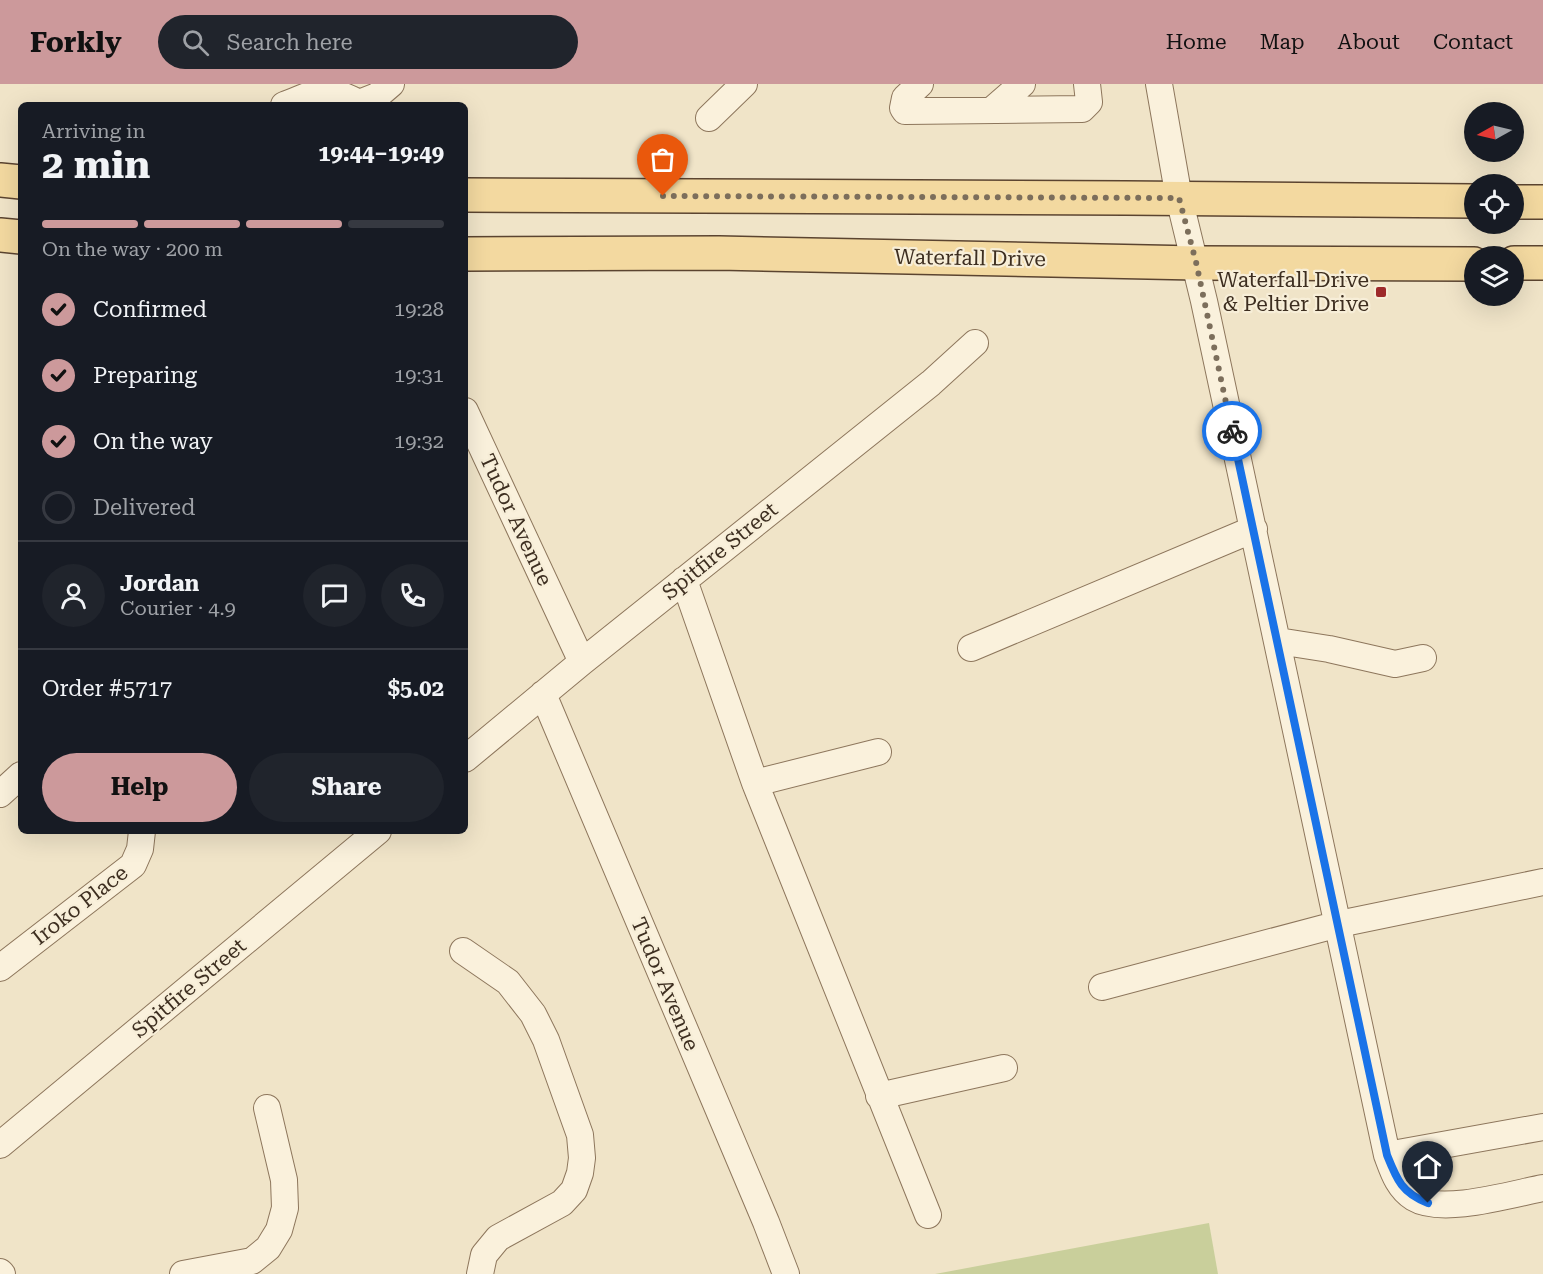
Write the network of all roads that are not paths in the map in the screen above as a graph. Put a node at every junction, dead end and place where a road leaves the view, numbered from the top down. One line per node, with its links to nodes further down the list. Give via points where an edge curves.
1 (391, 84): 9 (street, via 377,96)
2 (744, 84): 11 (street)
3 (920, 84): 10 (street, via 905,98 905,111)
4 (1022, 84): 10 (street)
5 (1087, 84): 10 (street, via 1089,102 1082,109)
6 (1159, 84): 15 (street)
7 (293, 102): 8 (street, via 327,91 340,93)
8 (353, 102)
9 (361, 102)
10 (992, 110)
11 (709, 117)
12 (0, 180): 13 (main road)
13 (18, 182)
14 (468, 195): 15 (main road)
15 (1179, 198): 16 (main road); 22 (street)
16 (1464, 201)
17 (1524, 202): 18 (main road)
18 (1543, 202)
19 (0, 235): 20 (main road)
20 (18, 237)
21 (468, 254): 22 (main road, Waterfall Drive, via 719,253)
22 (1196, 262): 25 (main road, Waterfall Drive); 28 (street)
23 (1524, 263): 24 (main road)
24 (1543, 263)
25 (1464, 264)
26 (975, 343): 29 (street, Spitfire Street)
27 (468, 417): 33 (street, Tudor Avenue)
28 (1254, 529): 30 (street); 31 (street)
29 (684, 580): 33 (street, Spitfire Street); 38 (street)
30 (1278, 641): 32 (street, via 1395,664); 43 (street)
31 (971, 648)
32 (1424, 658)
33 (582, 662): 34 (street, Spitfire Street)
34 (543, 694): 36 (street, Spitfire Street); 57 (street, Tudor Avenue)
35 (878, 753): 38 (street)
36 (468, 756)
37 (18, 778): 39 (street)
38 (755, 783): 48 (street)
39 (0, 794)
40 (142, 834): 45 (street, Iroko Place, via 133,865)
41 (374, 834): 51 (street, Spitfire Street)
42 (1543, 882): 43 (street)
43 (1339, 924): 46 (street); 52 (street)
44 (463, 951): 56 (street, via 508,982 533,1014 580,1135 582,1158 574,1190 562,1203 498,1238 484,1255)
45 (0, 968)
46 (1102, 987)
47 (1004, 1068): 48 (street)
48 (879, 1096): 54 (street)
49 (267, 1108): 55 (street, via 284,1180 285,1208 279,1230 268,1248 252,1261)
50 (1543, 1127): 52 (street)
51 (0, 1145)
52 (1387, 1155): 53 (street, via 1401,1185 1414,1198 1428,1203 1458,1205)
53 (1543, 1188)
54 (928, 1215)
55 (183, 1274)
56 (480, 1274)
57 (786, 1274)

